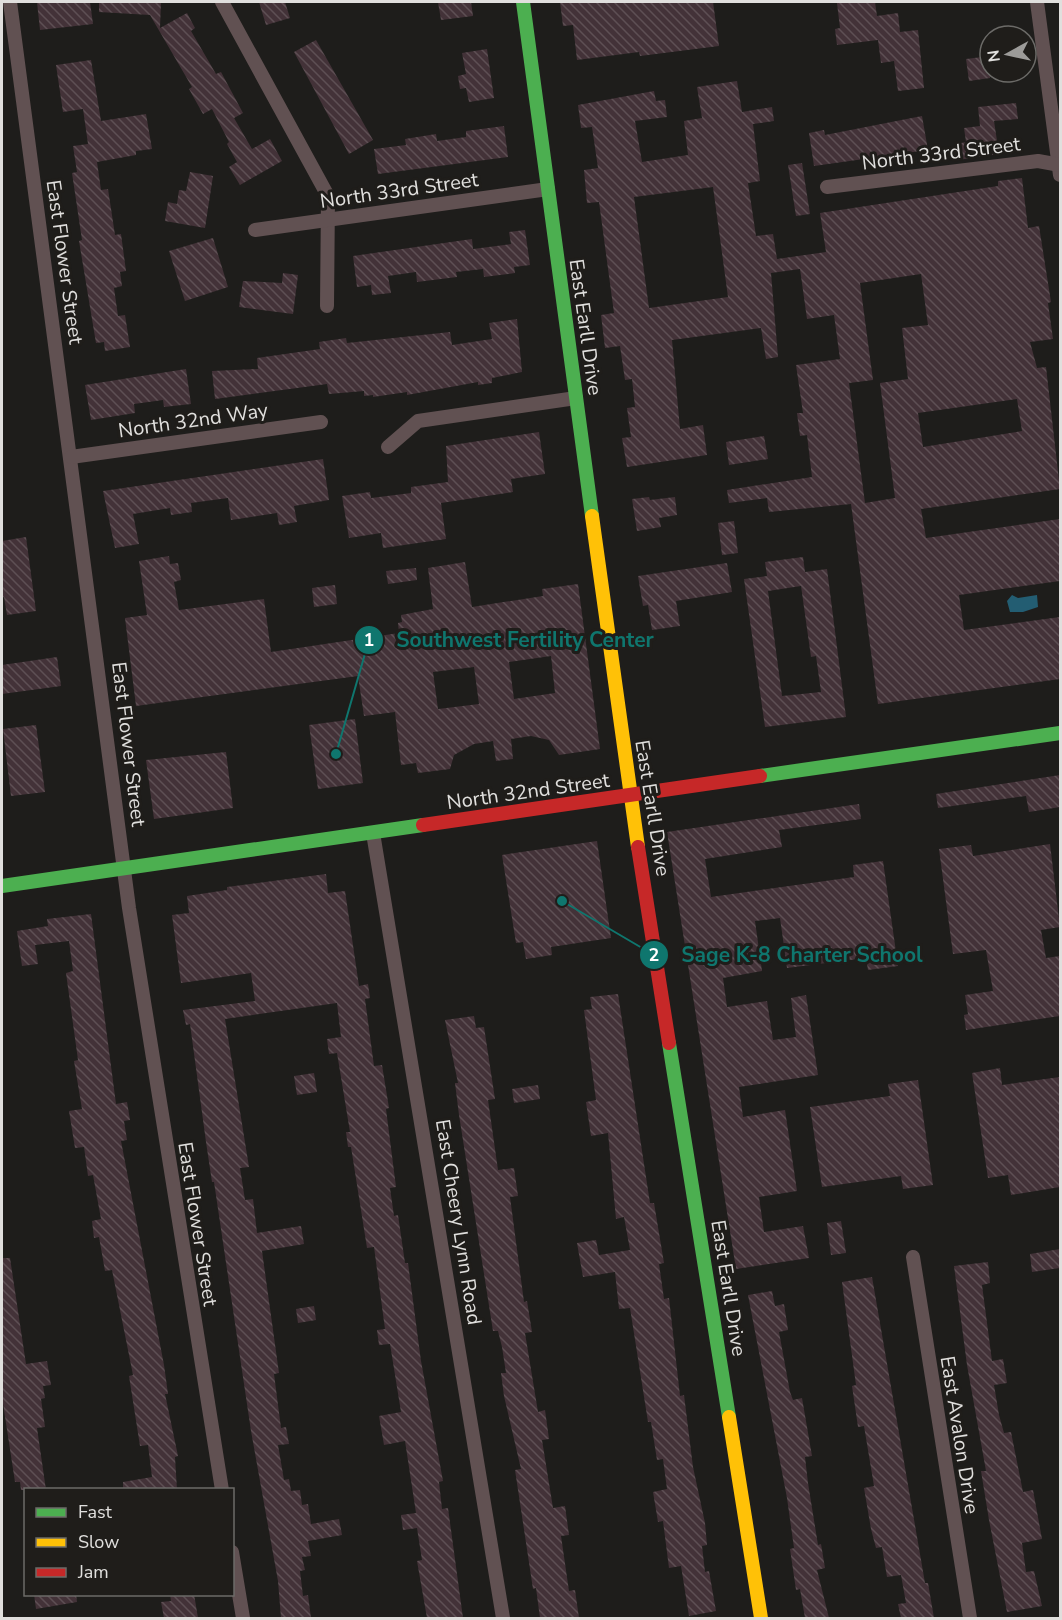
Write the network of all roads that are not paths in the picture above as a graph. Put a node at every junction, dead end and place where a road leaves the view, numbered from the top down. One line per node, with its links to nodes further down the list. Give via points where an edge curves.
1 (10, 2): 14 (street, East Flower Street)
2 (222, 2): 8 (street, via 328,196)
3 (523, 2): 7 (street, East Earll Drive)
4 (1037, 2): 5 (street)
5 (1060, 169): 6 (street, North 33rd Street, via 1038,161)
6 (827, 187)
7 (548, 189): 8 (street, North 33rd Street); 11 (street, East Earll Drive)
8 (329, 220): 9 (street, North 33rd Street); 10 (street)
9 (255, 230)
10 (327, 306)
11 (576, 398): 13 (street, via 418,421); 16 (street, East Earll Drive)
12 (321, 422): 14 (street, North 32nd Way)
13 (388, 447)
14 (71, 457): 18 (street, East Flower Street)
15 (1060, 733): 16 (street, North 32nd Street)
16 (630, 796): 17 (street, North 32nd Street); 25 (street, East Earll Drive)
17 (374, 833): 18 (street, North 32nd Street); 24 (street, East Cheery Lynn Road)
18 (124, 868): 19 (street, North 32nd Street); 21 (street, East Flower Street)
19 (2, 886)
20 (913, 1257): 26 (street, East Avalon Drive)
21 (222, 1488)
22 (234, 1564): 23 (street)
23 (243, 1618)
24 (503, 1618)
25 (761, 1618)
26 (970, 1618)

